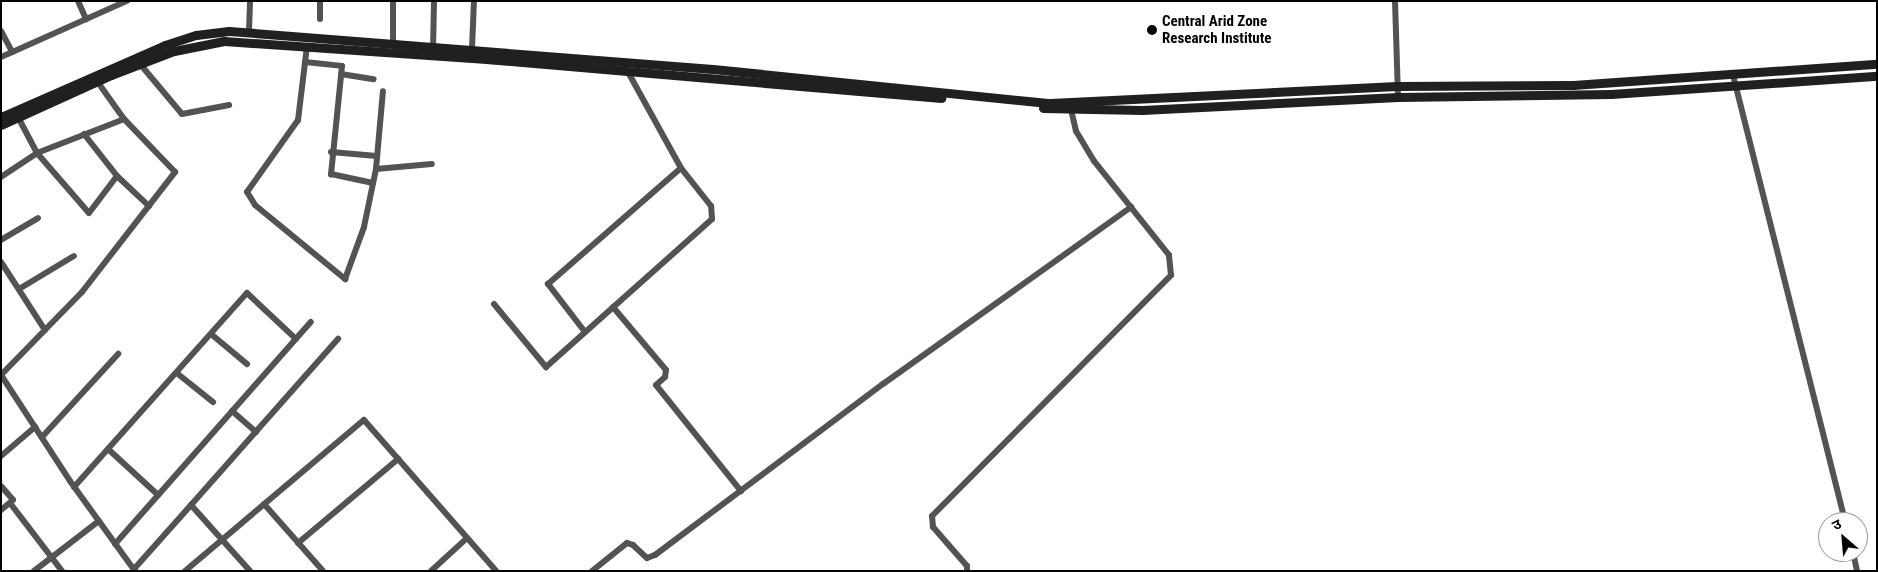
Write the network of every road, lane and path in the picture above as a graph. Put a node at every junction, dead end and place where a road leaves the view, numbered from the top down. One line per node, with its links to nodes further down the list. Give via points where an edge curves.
1 (78, 1): 10 (street)
2 (127, 1): 10 (street)
3 (250, 1): 12 (street)
4 (320, 1): 9 (street)
5 (393, 1): 13 (street)
6 (434, 1): 16 (street)
7 (474, 1): 15 (street)
8 (1395, 1): 28 (street)
9 (320, 19)
10 (86, 20): 17 (street)
11 (1, 31): 17 (street)
12 (248, 31): 13 (main road); 34 (main road, via 207,32 164,45)
13 (393, 42): 16 (main road)
14 (307, 46): 16 (main road); 19 (street); 20 (main road, via 211,42 179,49)
15 (472, 48): 16 (main road); 28 (main road, via 713,68 1050,103)
16 (433, 50): 22 (main road)
17 (12, 52): 18 (street)
18 (1, 56)
19 (306, 62): 23 (street, via 342,66); 47 (street, via 298,120 247,192 255,206 345,279 364,227)
20 (140, 64): 27 (main road); 32 (street, via 182,114)
21 (1877, 64): 24 (main road)
22 (627, 70): 33 (main road); 43 (street)
23 (340, 74): 26 (street); 39 (street)
24 (1733, 75): 28 (main road, via 1573,86); 29 (street)
25 (1877, 76): 29 (main road)
26 (374, 79)
27 (97, 81): 35 (main road); 36 (street)
28 (1397, 86): 31 (street)
29 (1736, 86): 31 (main road, via 1611,94); 83 (street)
30 (383, 90): 41 (street)
31 (1398, 97): 33 (main road, via 1142,110)
32 (229, 105)
33 (1071, 110): 49 (street, via 1076,131)
34 (1, 117)
35 (18, 117): 37 (main road); 40 (street)
36 (124, 119): 38 (street); 48 (street, via 175,172)
37 (1, 125)
38 (84, 134): 40 (street); 45 (street)
39 (331, 152): 41 (street); 47 (street, via 330,171 333,176)
40 (37, 153): 45 (street, via 88,213); 46 (street)
41 (377, 156): 44 (street)
42 (432, 164): 44 (street)
43 (681, 168): 56 (street, via 712,206 712,219); 59 (street, via 548,284)
44 (376, 169): 47 (street)
45 (117, 176): 48 (street)
46 (1, 177)
47 (373, 183)
48 (149, 206): 58 (street, via 82,292)
49 (1131, 207): 77 (street); 99 (street, via 1169,255 1171,275 932,516 934,527 967,566)
50 (38, 218): 51 (street)
51 (1, 240)
52 (74, 256): 54 (street)
53 (1, 262): 54 (street)
54 (19, 289): 58 (street)
55 (494, 304): 59 (street, via 546,367)
56 (613, 307): 59 (street); 77 (street, via 666,370 665,377 656,385)
57 (310, 322): 61 (street)
58 (45, 330): 66 (street)
59 (585, 332)
60 (211, 334): 61 (street, via 247,294); 64 (street); 65 (street)
61 (296, 339): 68 (street)
62 (338, 339): 70 (street)
63 (118, 354): 71 (street)
64 (246, 364)
65 (178, 374): 67 (street); 72 (street)
66 (1, 375): 69 (street)
67 (213, 402)
68 (232, 411): 70 (street); 78 (street)
69 (35, 428): 71 (street); 73 (street)
70 (256, 432): 81 (street)
71 (42, 437): 76 (street)
72 (108, 448): 76 (street); 78 (street)
73 (1, 456)
74 (398, 459): 80 (street, via 364,420); 85 (street); 87 (street)
75 (1, 486): 79 (street, via 13,500)
76 (74, 487): 84 (street)
77 (741, 491): 98 (street, via 655,555 647,558 627,543)
78 (158, 495): 88 (street)
79 (10, 503): 82 (street); 89 (street)
80 (264, 504): 86 (street); 87 (street)
81 (191, 505): 86 (street); 90 (street)
82 (1, 510)
83 (1842, 512)
84 (99, 521): 88 (street); 89 (street)
85 (467, 538): 96 (street); 97 (street)
86 (222, 540): 93 (street); 94 (street)
87 (298, 543): 95 (street)
88 (115, 544): 90 (street)
89 (51, 558): 91 (street); 92 (street)
90 (134, 570)
91 (34, 571)
92 (62, 571)
93 (186, 571)
94 (250, 571)
95 (323, 571)
96 (431, 571)
97 (496, 571)
98 (592, 571)
99 (966, 571)

